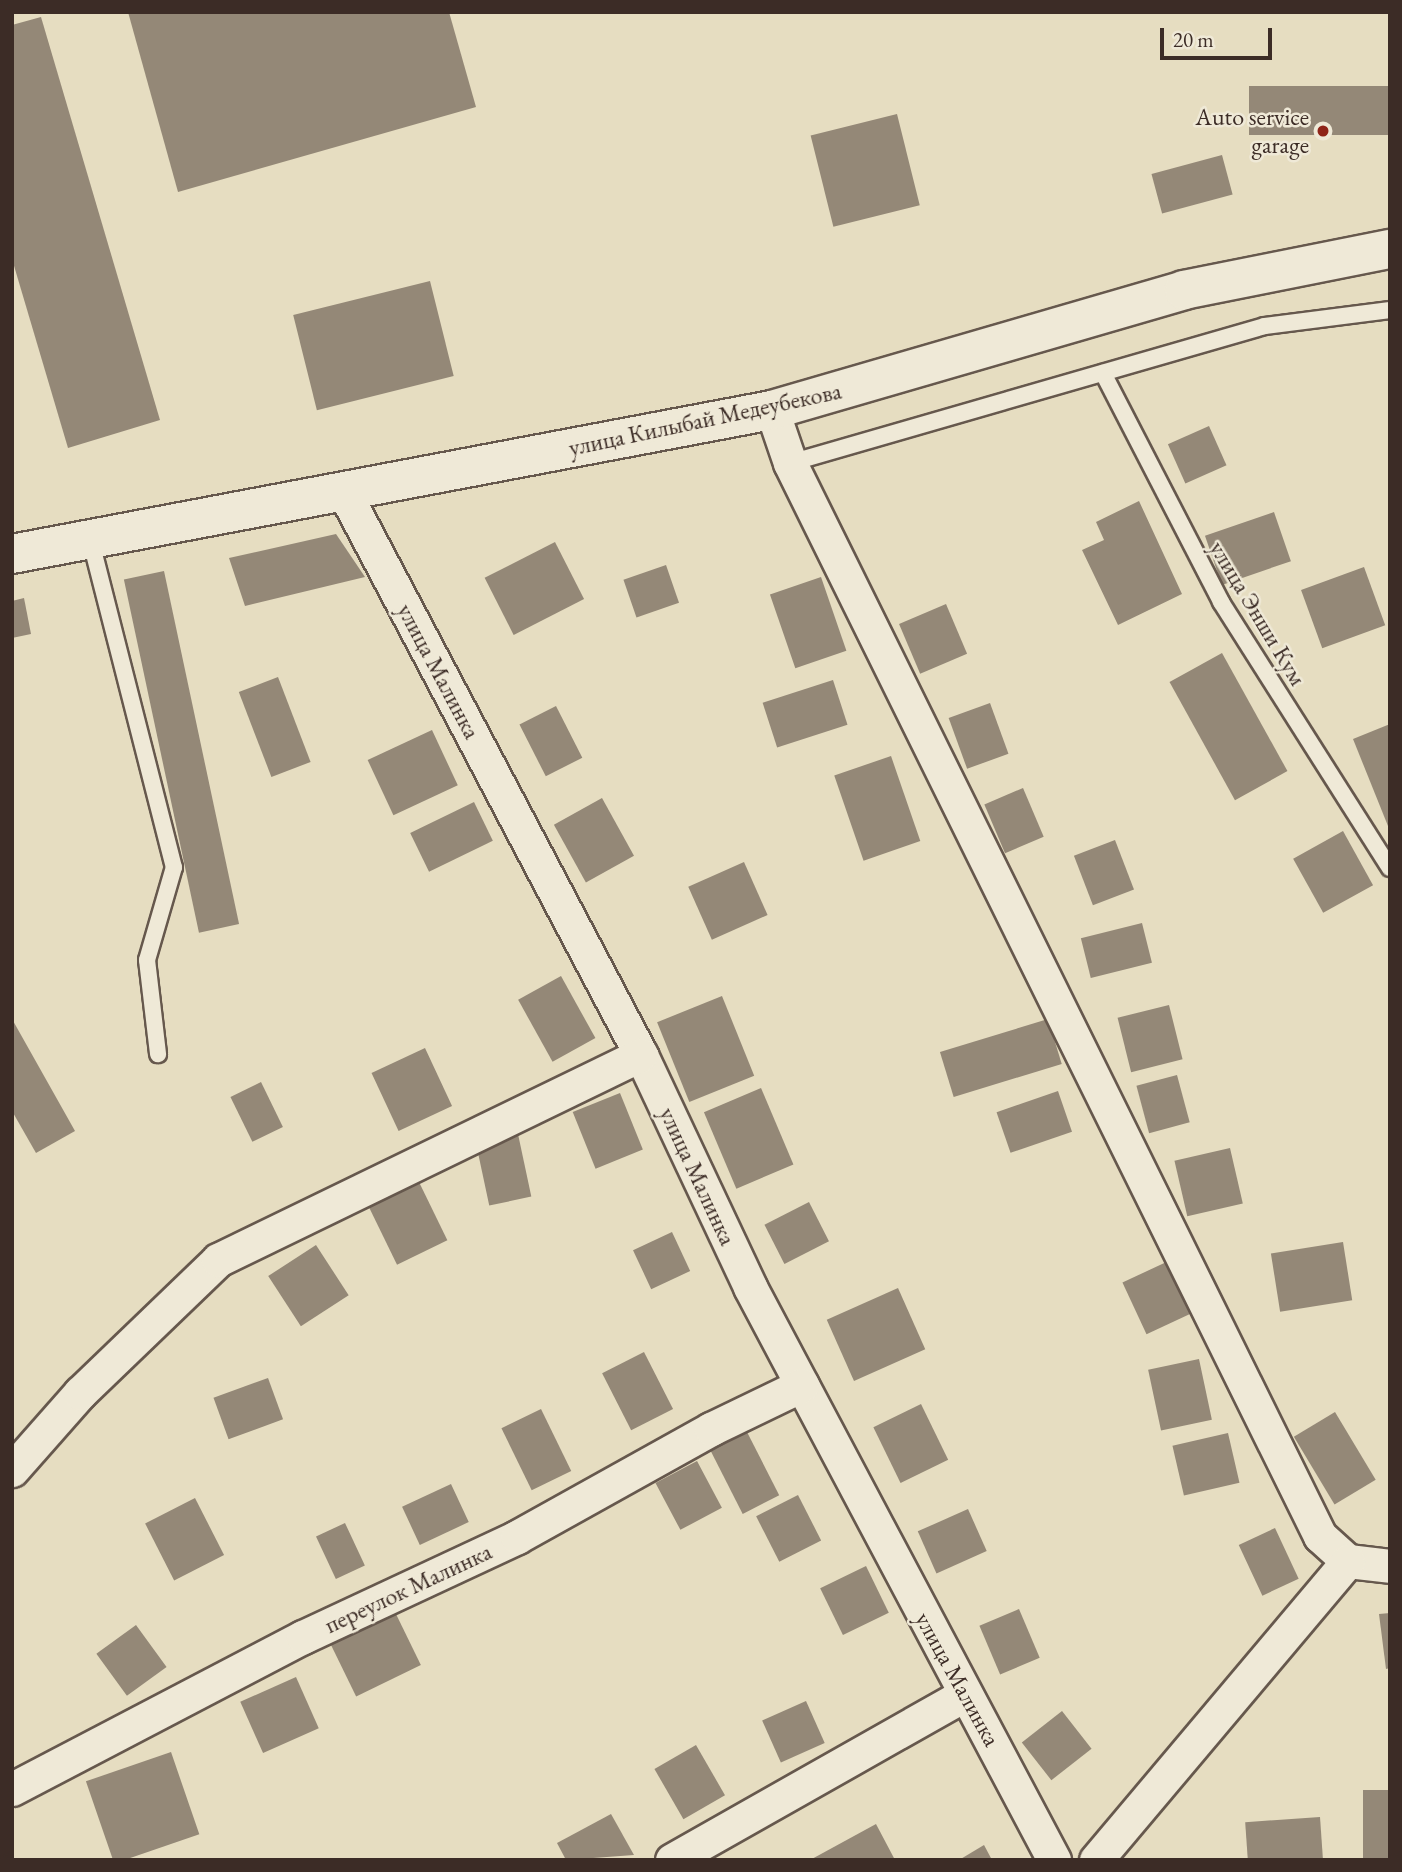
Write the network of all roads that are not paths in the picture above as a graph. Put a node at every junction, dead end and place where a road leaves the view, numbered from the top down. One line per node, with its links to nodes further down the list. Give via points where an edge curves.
1 (1390, 249): 4 (main road, улица Килыбай Медеубекова, via 1184,289)
2 (1390, 310): 3 (lane, via 1265,326)
3 (1103, 373): 5 (lane); 9 (lane, улица Энши Кум, via 1221,602)
4 (772, 410): 5 (street); 6 (main road, улица Килыбай Медеубекова)
5 (790, 463): 14 (street, via 1320,1536)
6 (343, 490): 7 (main road, улица Килыбай Медеубекова); 11 (street, улица Малинка)
7 (90, 538): 8 (main road, улица Килыбай Медеубекова); 10 (lane, via 174,867 147,960)
8 (12, 554)
9 (1390, 868)
10 (158, 1054)
11 (641, 1055): 12 (street, улица Малинка); 13 (street, via 218,1260 80,1393)
12 (802, 1385): 16 (street, улица Малинка); 17 (street, переулок Малинка, via 711,1429 517,1537 303,1637)
13 (12, 1470)
14 (1348, 1561): 15 (street); 20 (street)
15 (1390, 1566)
16 (964, 1695): 18 (street); 19 (street, улица Малинка)
17 (12, 1789)
18 (671, 1860)
19 (1054, 1860)
20 (1096, 1860)

